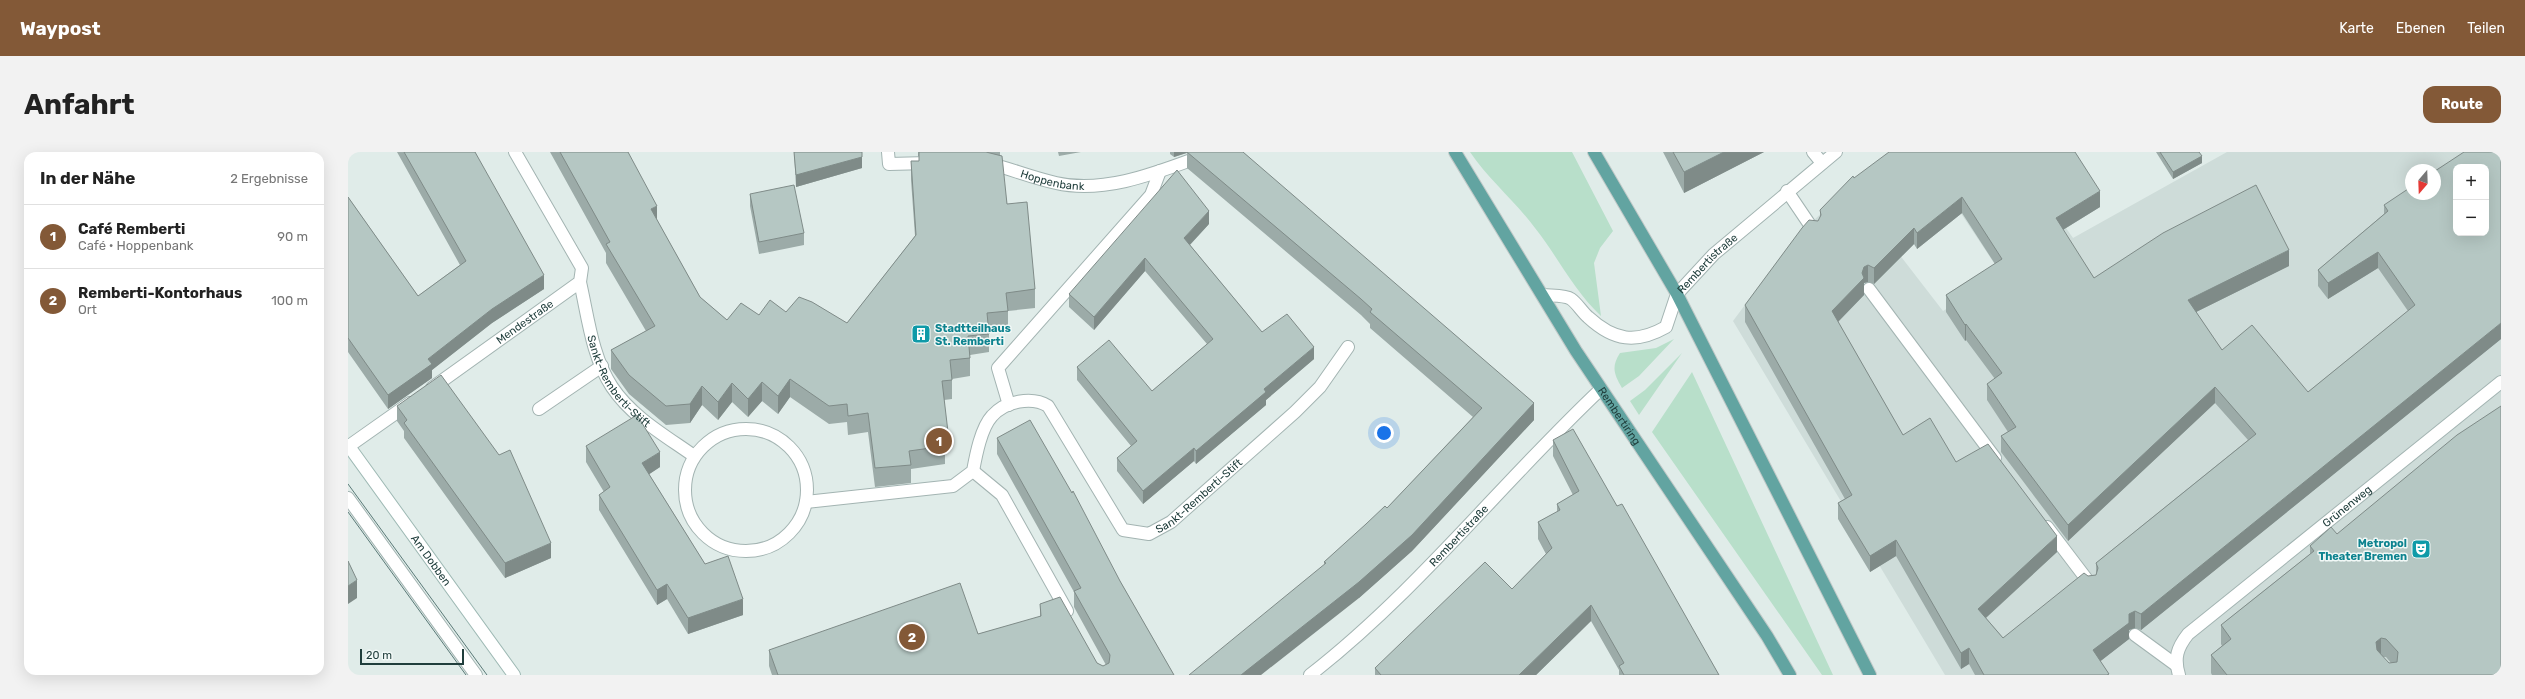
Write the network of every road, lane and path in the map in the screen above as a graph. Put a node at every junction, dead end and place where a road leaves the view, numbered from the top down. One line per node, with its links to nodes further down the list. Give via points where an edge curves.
1 (514, 152): 14 (street, via 582,268)
2 (888, 152): 9 (street, via 889,164)
3 (1213, 152): 11 (street, Hoppenbank)
4 (1455, 152): 17 (main road, Rembertiring)
5 (1594, 152): 16 (main road)
6 (1813, 152): 10 (street)
7 (1836, 152): 10 (street, Rembertistraße)
8 (976, 162): 11 (street, Hoppenbank, via 1020,171 1056,183 1086,186 1122,182)
9 (936, 163)
10 (1822, 163): 12 (street, Rembertistraße)
11 (1160, 171): 22 (street, via 1151,194 998,368)
12 (1787, 192): 13 (street); 16 (street, Rembertistraße, via 1714,254)
13 (1814, 231)
14 (580, 282): 19 (street, Sankt-Remberti-Stift, via 596,353); 24 (street, Mendestraße)
15 (1869, 289): 26 (street)
16 (1677, 294): 17 (street, Rembertistraße, via 1666,327 1646,337 1626,339 1602,327 1570,298); 39 (main road)
17 (1543, 295): 21 (main road, Rembertiring)
18 (1348, 348): 22 (street, Sankt-Remberti-Stift, via 1320,387 1295,412 1171,522 1149,534 1123,530 1048,406 1039,400 1029,399)
19 (602, 366): 23 (street); 25 (street, Sankt-Remberti-Stift, via 612,387 634,412)
20 (2501, 382): 34 (street, Grünenweg, via 2188,634 2177,648)
21 (1601, 389): 37 (street, Rembertistraße, via 1562,425 1404,591 1340,652); 38 (main road, Rembertiring, via 1767,636)
22 (1010, 405): 27 (street, Sankt-Remberti-Stift, via 992,416 977,448)
23 (539, 409)
24 (348, 446): 36 (street, Am Dobben)
25 (694, 456): 29 (street, via 708,441 728,431 749,428 769,433 787,444 800,461 807,481); 29 (street, via 686,474 684,493 688,513 698,530 714,543 732,550 751,552 770,546 783,538 800,520)
26 (2001, 466)
27 (974, 471): 29 (street, via 953,486); 32 (street, via 1002,495)
28 (348, 498): 35 (street)
29 (806, 502)
30 (2039, 516): 31 (street)
31 (2091, 586)
32 (1072, 620)
33 (2134, 635): 34 (street)
34 (2177, 670)
35 (476, 675)
36 (514, 675)
37 (1310, 675)
38 (1790, 675)
39 (1870, 675)

